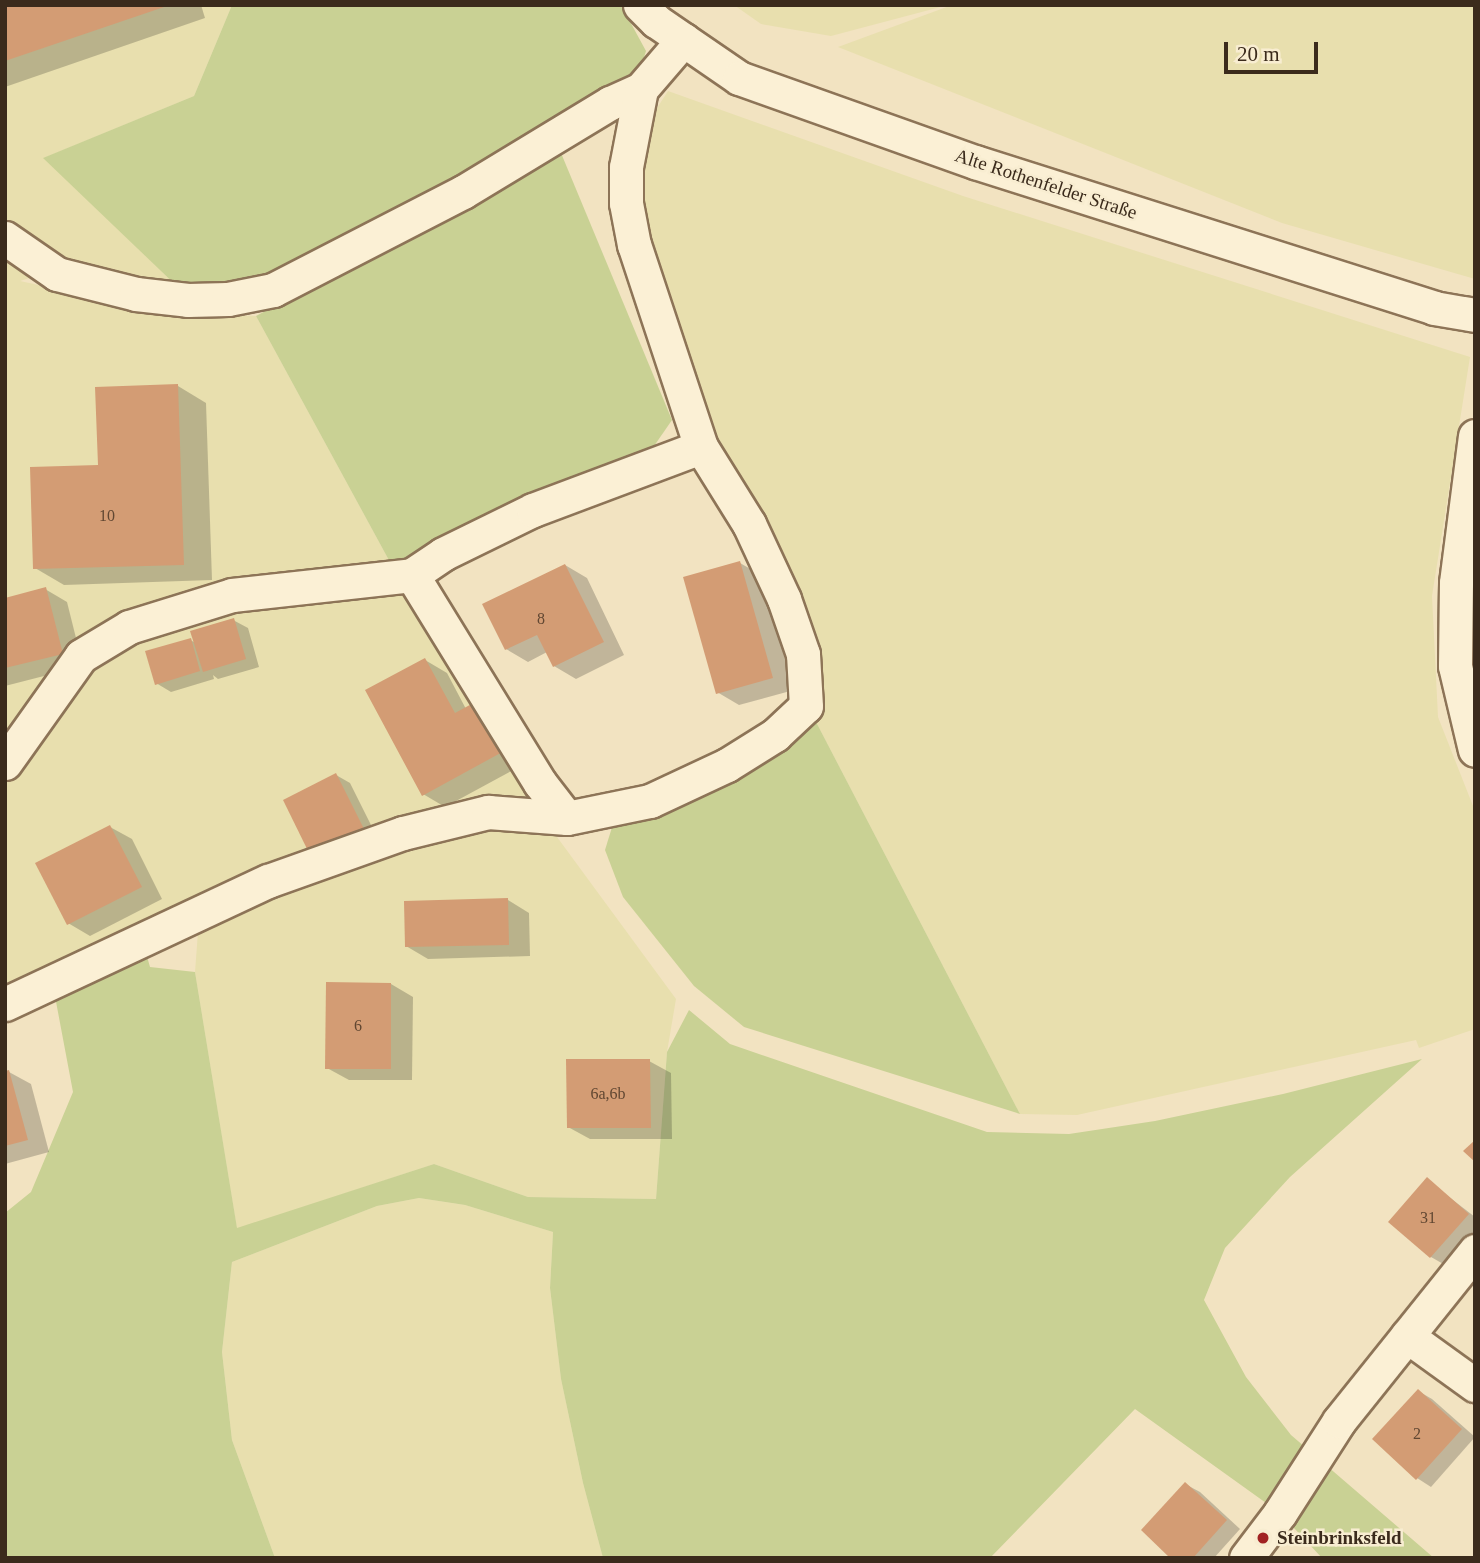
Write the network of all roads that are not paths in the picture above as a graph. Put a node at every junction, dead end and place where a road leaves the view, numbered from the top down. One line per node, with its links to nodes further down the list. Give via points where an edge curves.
1 (640, 5): 2 (street, Alte Rothenfelder Straße)
2 (683, 40): 3 (street); 5 (street, Alte Rothenfelder Straße, via 739,78 962,157 1434,308)
3 (641, 89): 4 (street, via 463,192 272,290 228,299 136,294 57,274); 7 (street, via 626,167 626,203 634,245)
4 (5, 238)
5 (1475, 315)
6 (1475, 436): 9 (street, via 1455,583 1455,666)
7 (701, 447): 8 (street, via 533,510 443,554); 11 (street, via 749,524 784,599 803,654 806,706 775,734 727,765 661,796)
8 (412, 575): 10 (street, via 232,595 129,627 81,656); 11 (street, via 540,783)
9 (1475, 750)
10 (5, 763)
11 (567, 818): 12 (street, via 488,812 403,833 268,881)
12 (5, 1004)
13 (1475, 1251): 14 (street)
14 (1407, 1336): 15 (street); 16 (street, via 1339,1421)
15 (1475, 1385)
16 (1246, 1558)

